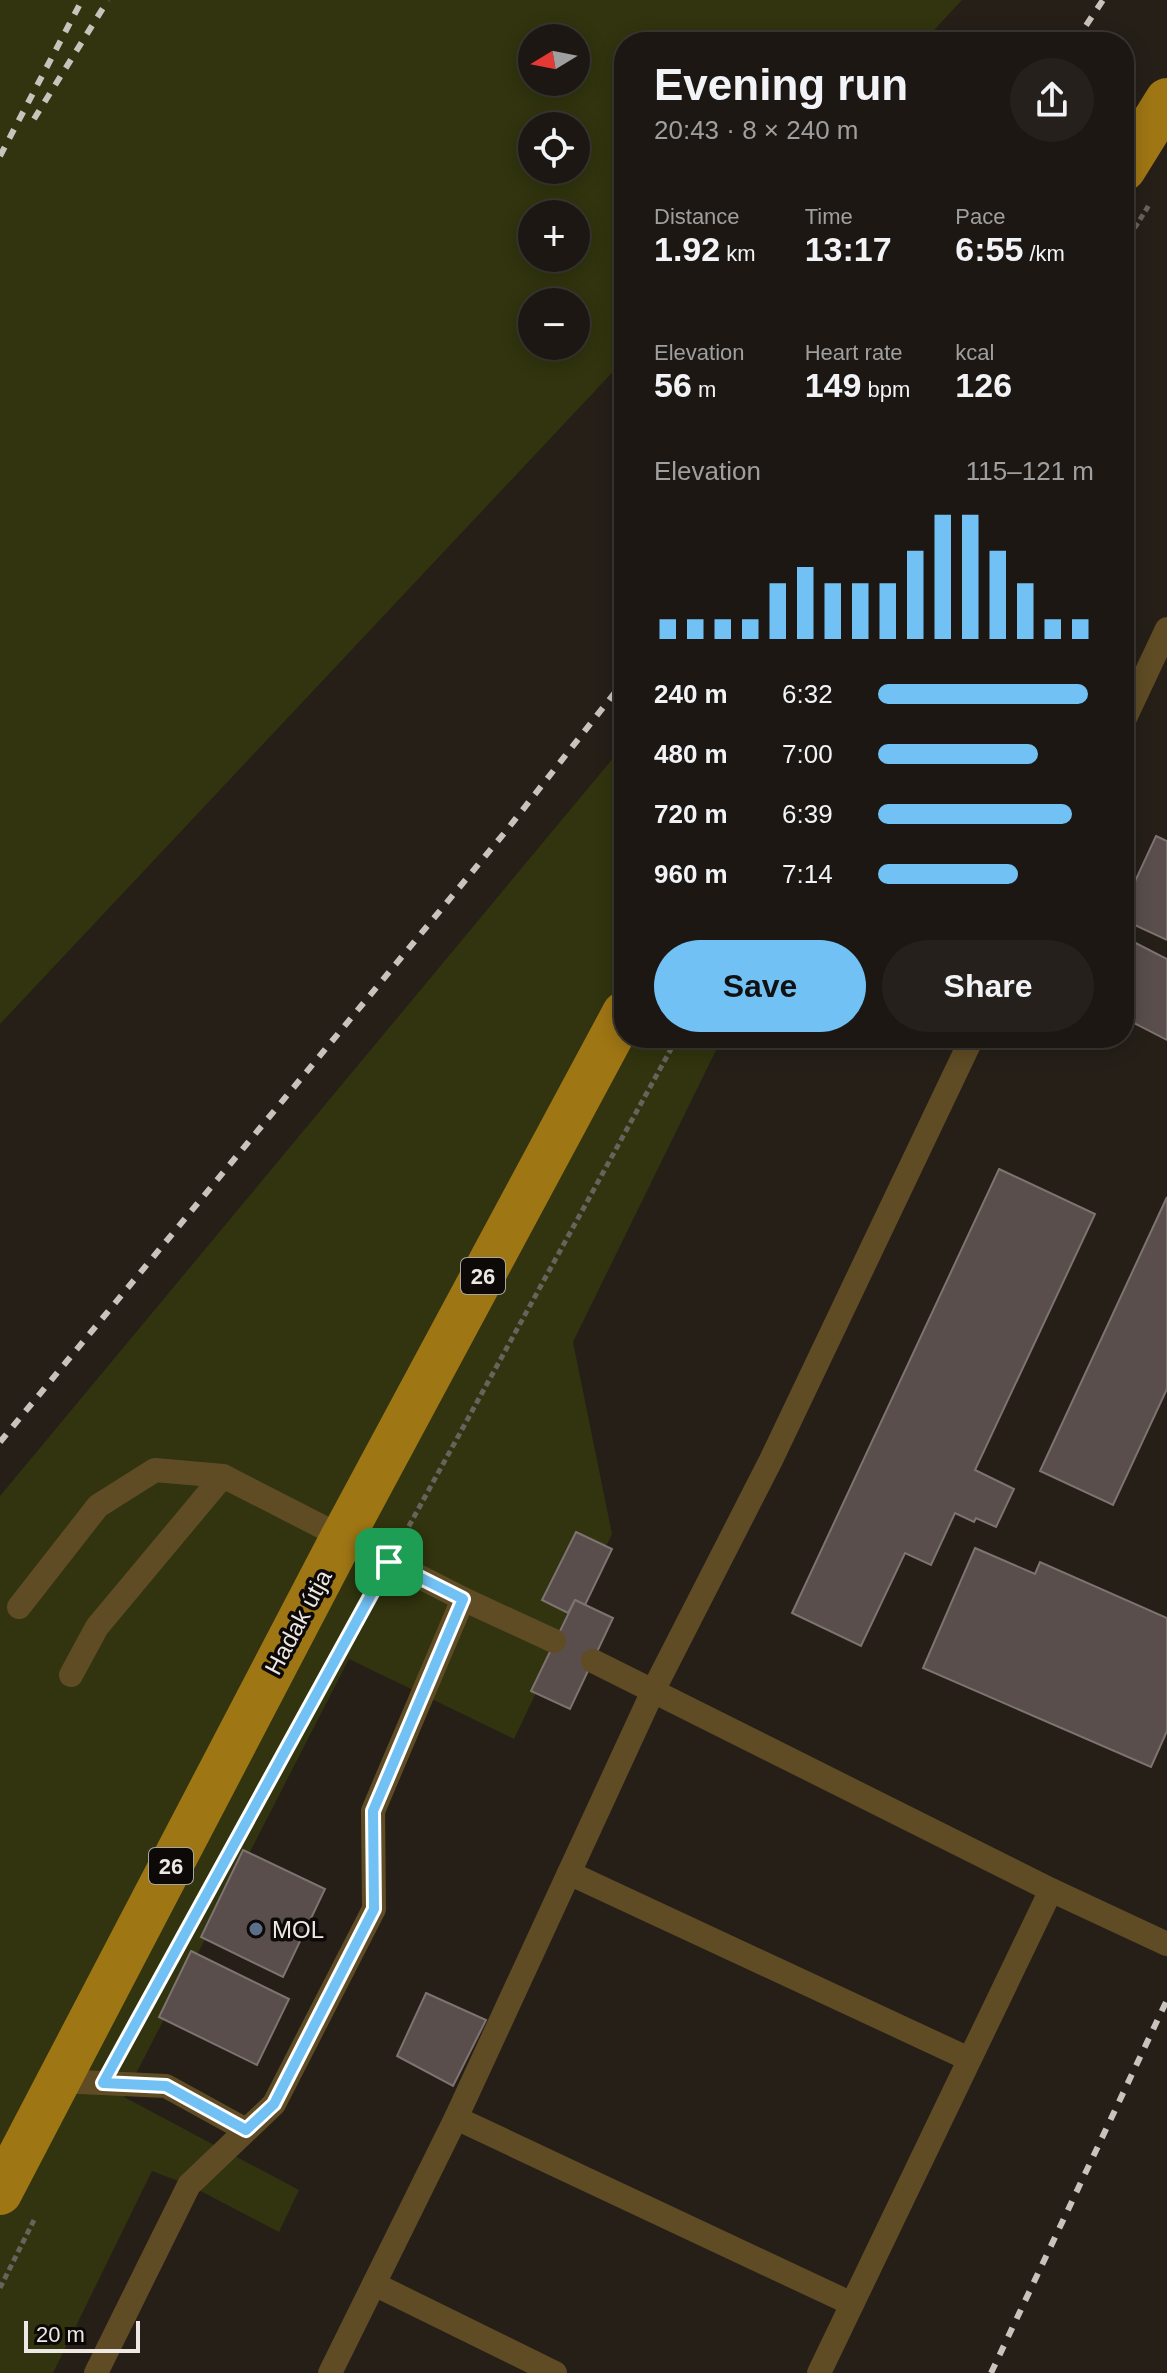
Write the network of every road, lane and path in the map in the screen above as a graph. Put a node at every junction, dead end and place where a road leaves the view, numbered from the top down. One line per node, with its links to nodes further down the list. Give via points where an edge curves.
1 (1167, 100): 2 (main road)
2 (1138, 184)
3 (1167, 629): 4 (lane)
4 (1134, 699)
5 (614, 1032): 9 (main road, Hadak útja / 26)
6 (672, 1048): 10 (path)
7 (967, 1048): 16 (lane, via 771,1460)
8 (223, 1476): 9 (lane); 12 (lane, via 155,1470 98,1506); 15 (lane, via 97,1627)
9 (342, 1538): 10 (lane); 22 (main road, Hadak útja / 26)
10 (389, 1562): 11 (lane); 17 (path)
11 (463, 1599): 13 (lane); 24 (lane, via 373,1811 374,1909 274,2104)
12 (19, 1607)
13 (554, 1641)
14 (593, 1661): 16 (lane)
15 (71, 1675)
16 (653, 1691): 18 (lane); 19 (lane)
17 (223, 1863)
18 (569, 1873): 21 (lane); 23 (lane)
19 (1051, 1890): 20 (lane); 21 (lane)
20 (1167, 1944)
21 (969, 2059): 27 (lane)
22 (59, 2081): 24 (lane, via 166,2086); 25 (main road, Hadak útja / 26)
23 (456, 2118): 26 (lane); 27 (lane)
24 (246, 2130): 28 (lane, via 189,2185)
25 (1, 2189)
26 (374, 2284): 29 (lane); 30 (lane)
27 (852, 2304): 31 (lane)
28 (96, 2373)
29 (330, 2373)
30 (555, 2373)
31 (819, 2373)

